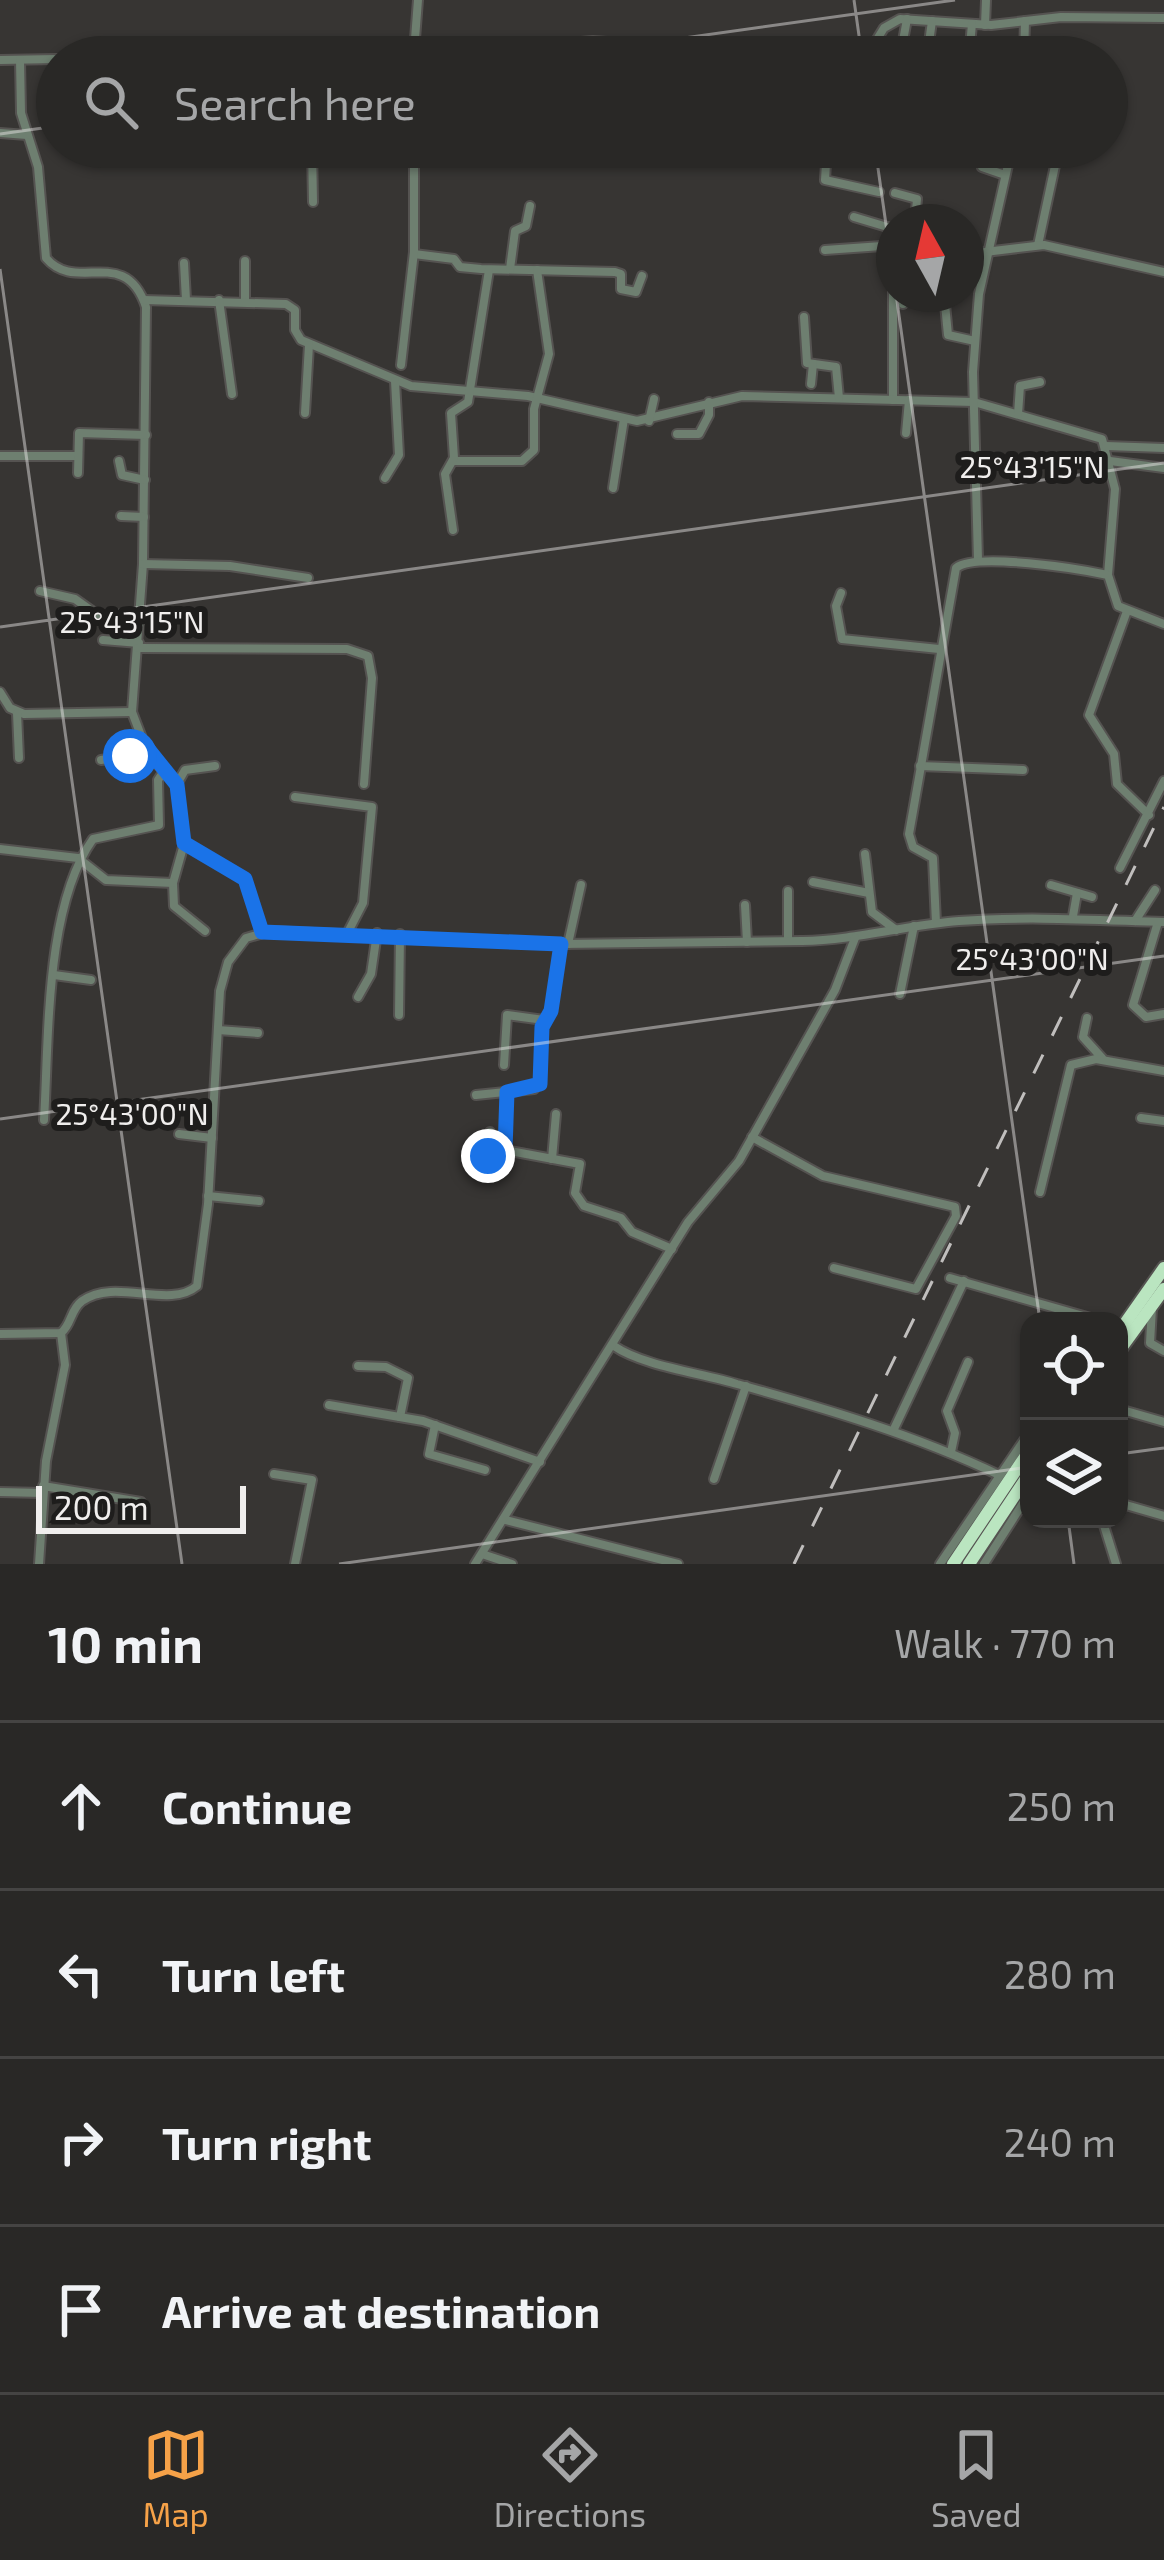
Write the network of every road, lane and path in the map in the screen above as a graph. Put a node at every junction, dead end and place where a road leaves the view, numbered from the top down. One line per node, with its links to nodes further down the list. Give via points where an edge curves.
1 (418, 0): 4 (street)
2 (427, 0): 4 (street)
3 (986, 0): 10 (street)
4 (416, 17): 11 (street)
5 (1164, 18): 8 (street)
6 (907, 19): 7 (street); 12 (street); 13 (street)
7 (932, 21): 9 (street); 14 (street)
8 (1025, 21): 10 (street); 16 (street)
9 (972, 25): 10 (street); 15 (street)
10 (985, 25)
11 (415, 36)
12 (879, 36)
13 (904, 36)
14 (930, 36)
15 (971, 36)
16 (1025, 36)
17 (0, 60): 18 (street)
18 (20, 60): 19 (street); 21 (street)
19 (36, 60)
20 (0, 133): 21 (street)
21 (27, 135): 22 (street)
22 (36, 161)
23 (38, 168): 50 (street, via 49,263 127,275)
24 (312, 168): 33 (street)
25 (414, 168): 41 (street)
26 (825, 168): 31 (street, via 825,180)
27 (985, 168): 30 (street)
28 (1007, 168): 30 (street)
29 (1054, 168): 38 (street)
30 (1005, 175): 42 (street)
31 (879, 192)
32 (895, 193): 34 (street)
33 (313, 202)
34 (917, 204)
35 (530, 206): 45 (street, via 526,226 515,231)
36 (854, 218): 37 (street)
37 (876, 224)
38 (1038, 245): 42 (street); 48 (street)
39 (876, 246): 40 (street)
40 (825, 250)
41 (414, 254): 46 (street); 61 (street)
42 (984, 257)
43 (245, 261): 53 (street)
44 (184, 263): 51 (street)
45 (510, 269): 46 (street); 47 (street)
46 (489, 270): 65 (street)
47 (537, 270): 49 (street, via 620,273 622,289 636,292); 67 (street, via 549,354)
48 (1164, 272)
49 (642, 276)
50 (144, 300): 51 (street); 80 (street)
51 (186, 300): 52 (street)
52 (219, 300): 53 (street); 66 (street)
53 (245, 300): 59 (street, via 292,306 295,331)
54 (893, 312): 70 (street)
55 (945, 312): 58 (street, via 946,332)
56 (979, 312): 58 (street)
57 (803, 316): 60 (street)
58 (976, 341): 72 (street)
59 (309, 345): 62 (street); 74 (street)
60 (812, 364): 64 (street); 68 (street, via 836,367)
61 (401, 365)
62 (395, 381): 65 (street); 90 (street, via 399,455)
63 (1040, 382): 75 (street, via 1020,386)
64 (811, 384)
65 (467, 389): 67 (street); 86 (street, via 466,404 451,412)
66 (232, 394)
67 (536, 398): 76 (street); 86 (street, via 529,458)
68 (839, 398): 70 (street); 73 (street)
69 (654, 399): 77 (street)
70 (893, 400): 71 (street)
71 (908, 400): 72 (street); 78 (street)
72 (974, 401): 75 (street); 96 (street)
73 (709, 402): 77 (street); 79 (street, via 699,434)
74 (305, 412)
75 (1018, 414): 81 (street, via 1096,435)
76 (624, 418): 77 (street); 92 (street)
77 (650, 421)
78 (906, 433)
79 (677, 434)
80 (146, 435): 84 (street, via 83,431); 91 (street)
81 (1106, 446): 82 (street); 87 (street)
82 (1164, 448)
83 (0, 456): 84 (street)
84 (78, 456): 89 (street)
85 (119, 461): 91 (street, via 122,475)
86 (453, 461): 95 (street, via 445,470)
87 (1111, 461): 88 (street); 98 (street)
88 (1164, 468)
89 (78, 473)
90 (385, 478)
91 (145, 480): 94 (street)
92 (614, 488)
93 (122, 516): 94 (street)
94 (145, 518): 97 (street)
95 (453, 530)
96 (977, 560): 98 (street); 108 (street, via 956,568)
97 (143, 564): 99 (street); 103 (street)
98 (1108, 575): 102 (street)
99 (308, 578)
100 (40, 591): 103 (street, via 75,599 100,620)
101 (841, 592): 108 (street, via 842,639)
102 (1127, 611): 105 (street); 123 (street, via 1089,715 1114,754 1114,780)
103 (141, 618): 104 (street); 107 (street)
104 (177, 618)
105 (1164, 625)
106 (103, 640): 107 (street)
107 (138, 645): 110 (street); 120 (street, via 362,651 372,664)
108 (939, 649): 116 (street)
109 (0, 692): 111 (street)
110 (132, 712): 111 (street); 112 (street)
111 (17, 713): 113 (street)
112 (140, 739): 114 (street, via 134,755); 118 (street)
113 (19, 758)
114 (101, 760)
115 (214, 766): 121 (street, via 185,770)
116 (920, 766): 117 (street); 142 (street, via 910,842 933,858)
117 (1023, 770)
118 (164, 771): 121 (street); 127 (street, via 159,825 93,839)
119 (1164, 781): 123 (street)
120 (364, 784)
121 (177, 785): 124 (street)
122 (296, 797): 147 (street, via 372,807 363,902)
123 (1148, 815): 128 (street)
124 (184, 843): 130 (street); 146 (street, via 245,879)
125 (0, 849): 127 (street)
126 (865, 854): 135 (street)
127 (85, 861): 130 (street, via 106,880); 154 (street, via 68,892)
128 (1120, 868)
129 (813, 882): 135 (street)
130 (173, 883): 145 (street, via 177,911)
131 (581, 885): 153 (street)
132 (1051, 885): 136 (street)
133 (1155, 890): 140 (street)
134 (788, 891): 151 (street)
135 (869, 893): 144 (street, via 872,912)
136 (1077, 893): 137 (street); 139 (street)
137 (1092, 897)
138 (745, 905): 152 (street)
139 (1073, 916): 140 (street); 142 (street)
140 (1135, 921): 141 (street)
141 (1161, 922): 158 (street, via 1133,1005 1146,1017)
142 (936, 923): 143 (street)
143 (914, 926): 144 (street); 156 (street)
144 (896, 930): 150 (street)
145 (205, 932)
146 (262, 932): 147 (street); 162 (street, via 239,943 228,962)
147 (348, 932): 148 (street)
148 (377, 933): 149 (street); 157 (street)
149 (400, 934): 153 (street); 159 (street)
150 (855, 938): 151 (street); 175 (street, via 836,990)
151 (788, 941): 152 (street)
152 (747, 942): 153 (street)
153 (565, 944): 161 (street)
154 (55, 975): 155 (street); 171 (street)
155 (91, 980)
156 (900, 994)
157 (358, 997)
158 (1164, 1014)
159 (399, 1016)
160 (1087, 1018): 164 (street, via 1083,1036)
161 (544, 1020): 165 (street, via 507,1016); 167 (street, via 540,1084)
162 (218, 1030): 163 (street); 176 (street)
163 (258, 1033)
164 (1103, 1060): 166 (street); 179 (street, via 1077,1062 1065,1075)
165 (504, 1065)
166 (1164, 1071)
167 (507, 1092): 168 (street); 177 (street)
168 (476, 1095)
169 (556, 1114): 178 (street)
170 (1142, 1118): 172 (street)
171 (44, 1120)
172 (1164, 1120)
173 (490, 1132): 177 (street, via 488,1156)
174 (178, 1134): 176 (street)
175 (752, 1137): 182 (street); 183 (street, via 823,1176 955,1207 916,1289)
176 (212, 1138): 180 (street)
177 (505, 1150): 178 (street)
178 (552, 1159): 182 (street, via 580,1164 575,1193 584,1206)
179 (1040, 1192)
180 (208, 1196): 181 (street); 191 (street, via 194,1290 96,1294 76,1306)
181 (259, 1201)
182 (672, 1249): 194 (street)
183 (833, 1268)
184 (1164, 1268): 190 (highway)
185 (950, 1278): 186 (street)
186 (964, 1281): 189 (street); 204 (street)
187 (1164, 1289): 188 (highway)
188 (1152, 1306): 193 (highway); 195 (street, via 1150,1343)
189 (1070, 1312)
190 (1128, 1318)
191 (61, 1333): 192 (street); 214 (street, via 65,1365)
192 (0, 1334)
193 (1128, 1339)
194 (614, 1346): 198 (street); 207 (street)
195 (1164, 1351)
196 (968, 1362): 206 (street, via 947,1411)
197 (358, 1366): 201 (street, via 386,1366 409,1378)
198 (746, 1386): 204 (street); 212 (street)
199 (328, 1406): 201 (street)
200 (1128, 1411): 202 (street)
201 (400, 1417): 203 (street)
202 (1164, 1423)
203 (435, 1425): 207 (street); 209 (street, via 429,1454)
204 (893, 1431): 206 (street)
205 (1020, 1446): 211 (street)
206 (951, 1453): 211 (street)
207 (540, 1462): 220 (street)
208 (1020, 1464): 229 (highway)
209 (485, 1470)
210 (274, 1474): 224 (street, via 312,1480)
211 (999, 1475): 228 (street)
212 (714, 1479)
213 (1020, 1488): 230 (highway)
214 (43, 1490): 215 (street); 216 (street); 223 (street)
215 (0, 1492)
216 (141, 1502)
217 (1128, 1506): 219 (street)
218 (1020, 1508): 231 (street)
219 (1164, 1516)
220 (506, 1520): 222 (street); 227 (street)
221 (1105, 1528): 232 (street)
222 (482, 1554): 225 (street); 226 (street)
223 (39, 1564)
224 (295, 1564)
225 (475, 1564)
226 (512, 1564)
227 (678, 1564)
228 (940, 1564)
229 (953, 1564)
230 (969, 1564)
231 (984, 1564)
232 (1116, 1564)

